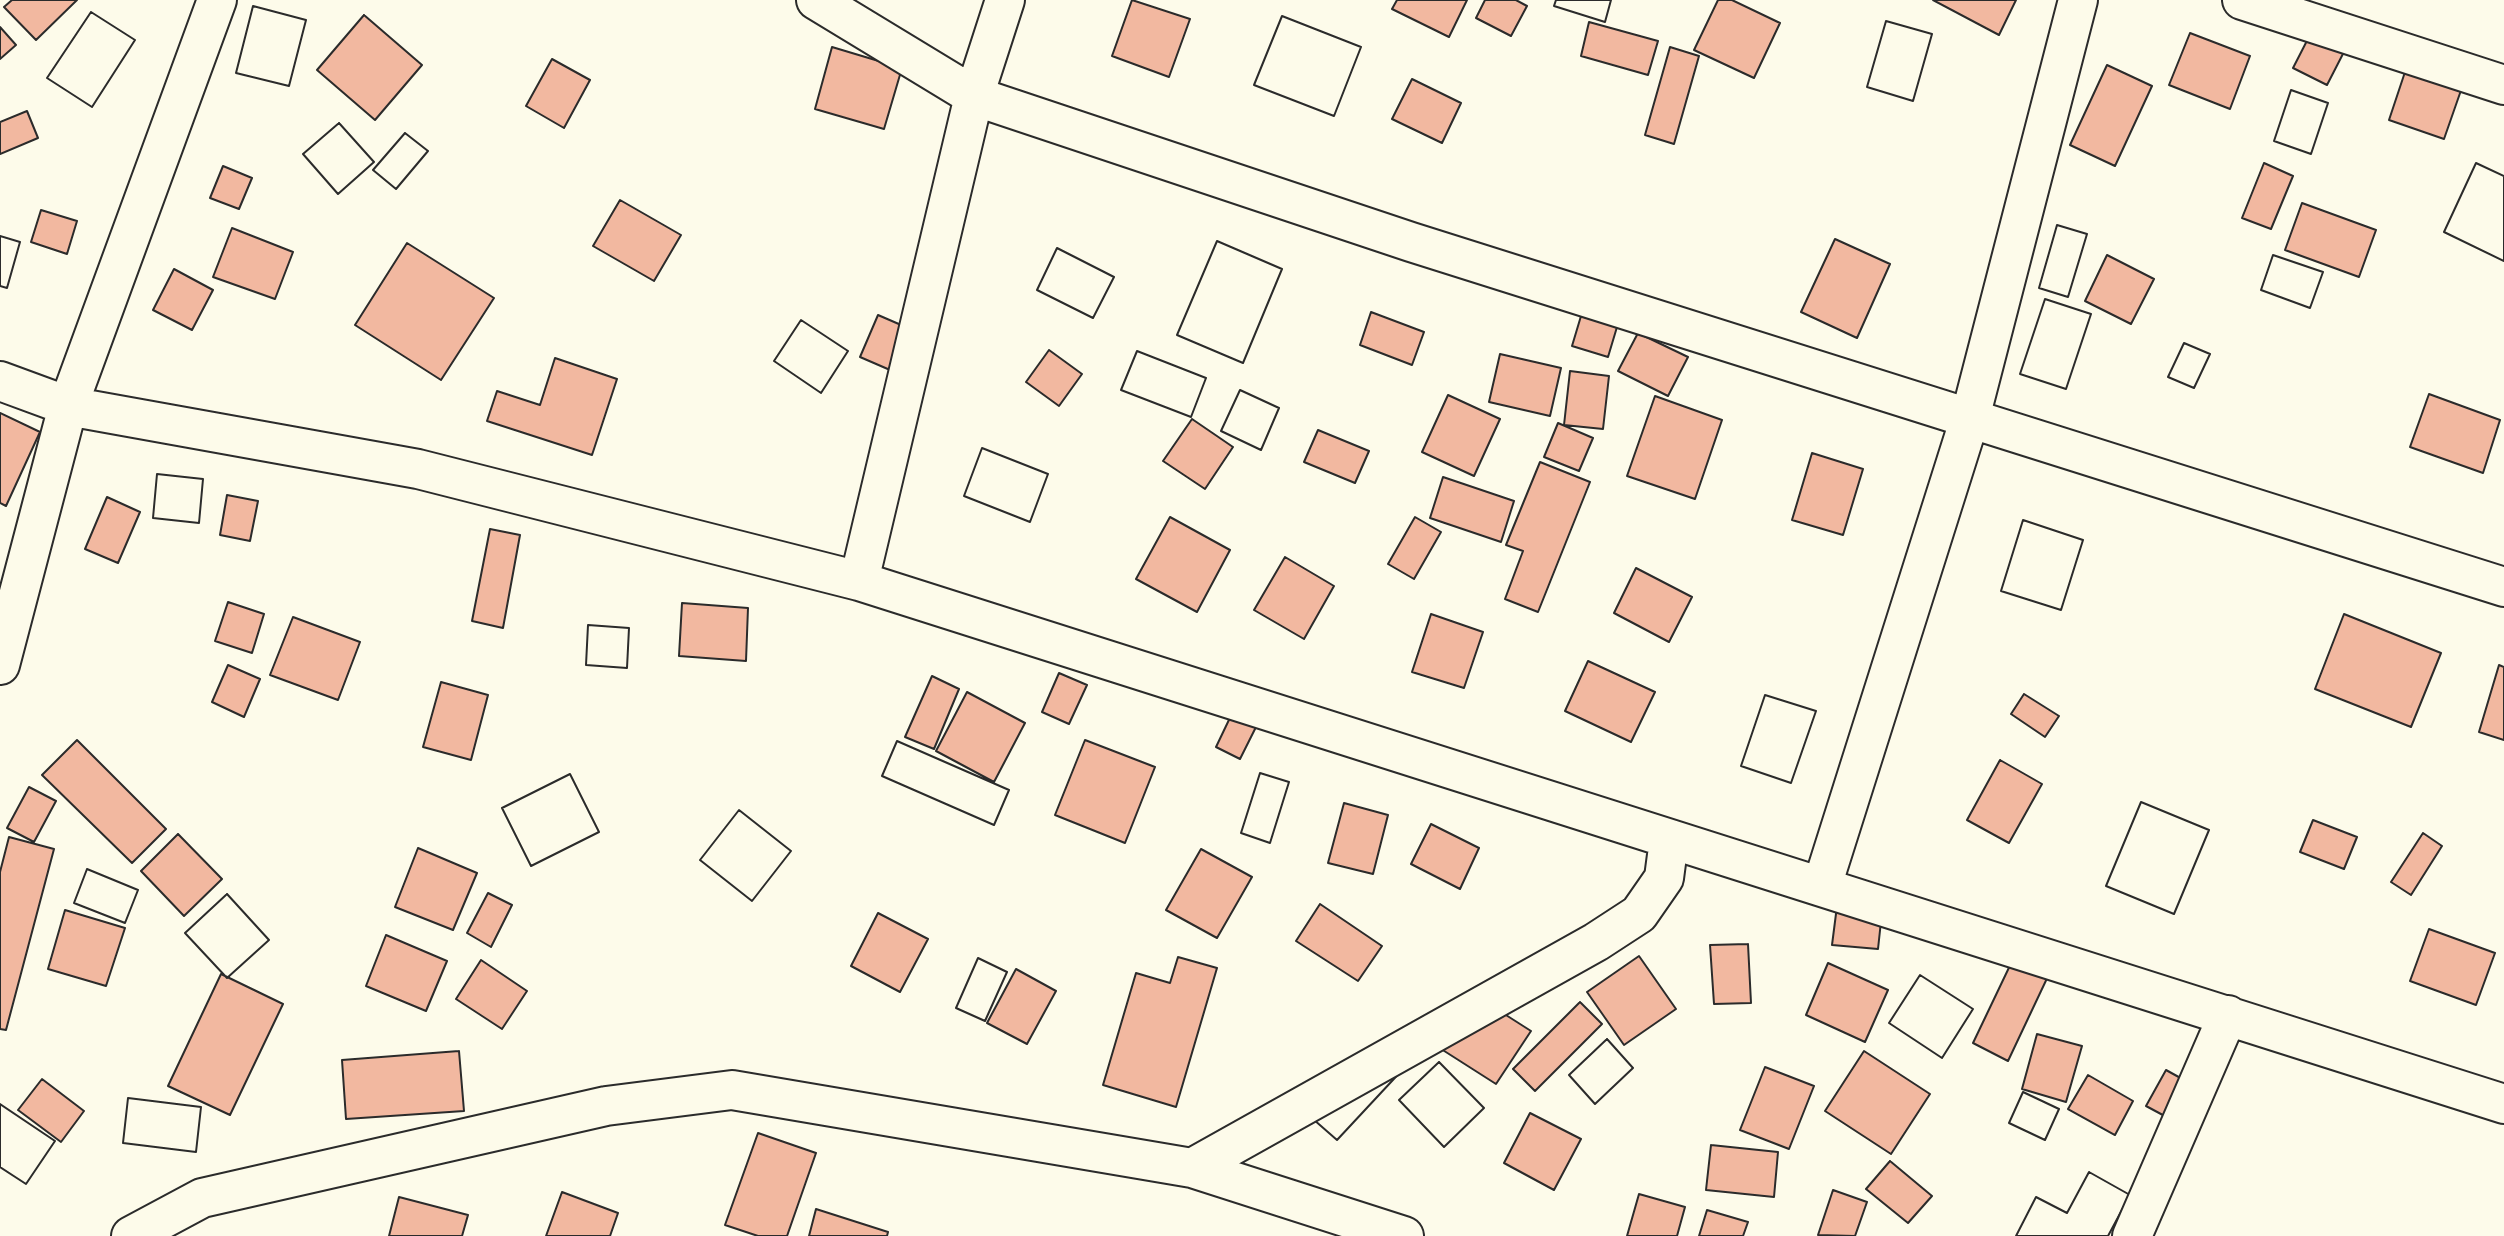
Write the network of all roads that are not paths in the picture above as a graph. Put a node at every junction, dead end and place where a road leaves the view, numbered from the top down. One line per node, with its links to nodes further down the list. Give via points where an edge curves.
1 (217, 0): 9 (street)
2 (816, 0): 7 (street)
3 (1005, 0): 7 (street)
4 (2078, 0): 10 (street)
5 (2242, 0): 6 (street)
6 (2504, 85)
7 (974, 96): 10 (street, via 1411,242); 11 (street)
8 (0, 381): 9 (street)
9 (68, 406): 11 (street, via 418,469); 13 (street)
10 (1970, 418): 12 (street); 15 (street)
11 (859, 581): 14 (street)
12 (2504, 587)
13 (0, 665)
14 (1669, 840): 15 (street); 18 (street, via 1664,878 1639,914)
15 (1822, 886): 16 (street)
16 (2228, 1014): 17 (street); 21 (street)
17 (2504, 1104)
18 (1192, 1168): 19 (street, via 732,1090 606,1106 202,1198); 20 (street)
19 (131, 1236)
20 (1404, 1236)
21 (2132, 1236)

